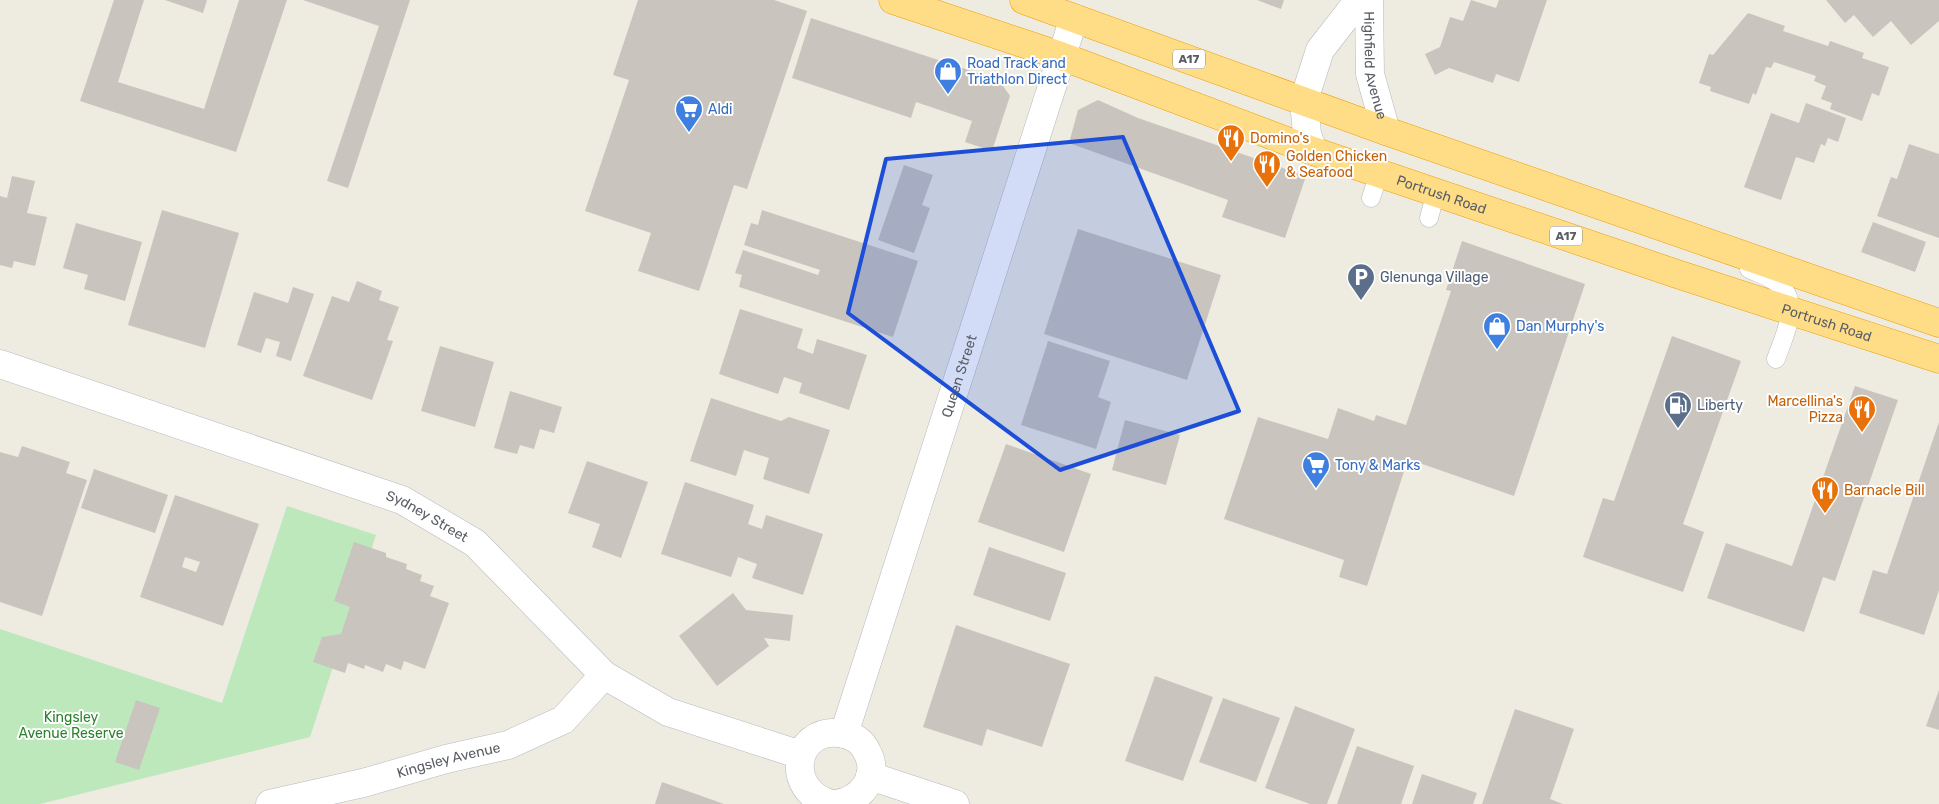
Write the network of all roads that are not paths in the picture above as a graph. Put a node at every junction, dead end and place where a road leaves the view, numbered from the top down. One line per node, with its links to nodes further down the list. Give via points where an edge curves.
1 (893, 0): 6 (highway, Portrush Road / A17)
2 (1024, 0): 5 (highway, A17)
3 (1359, 0): 7 (street, Highfield Avenue, via 1320,50)
4 (1369, 0): 8 (street, Highfield Avenue, via 1370,74)
5 (1074, 18): 6 (street, Queen Street); 7 (highway, A17)
6 (1061, 56): 9 (highway, Portrush Road / A17); 17 (street, Queen Street)
7 (1304, 100): 8 (highway, A17); 9 (street, Highfield Avenue)
8 (1386, 131): 10 (highway, A17)
9 (1312, 151): 11 (highway, Portrush Road / A17, via 1375,186)
10 (1643, 220): 11 (lane, via 1775,281 1786,293); 12 (highway, A17)
11 (1792, 311): 13 (lane); 14 (highway, Portrush Road / A17)
12 (1939, 323)
13 (1776, 359)
14 (1939, 359)
15 (0, 364): 16 (street, Sydney Street, via 402,500 475,543)
16 (604, 675): 18 (street, Sydney Street, via 668,712); 21 (street, Kingsley Avenue, via 563,720 508,745)
17 (844, 734): 18 (street, via 829,732 817,736); 19 (street, via 862,743 868,753)
18 (801, 756): 20 (street, via 801,781 808,792)
19 (870, 776): 20 (street, via 866,788 857,797 846,803); 22 (street)
20 (827, 803)
21 (270, 804)
22 (955, 804)

